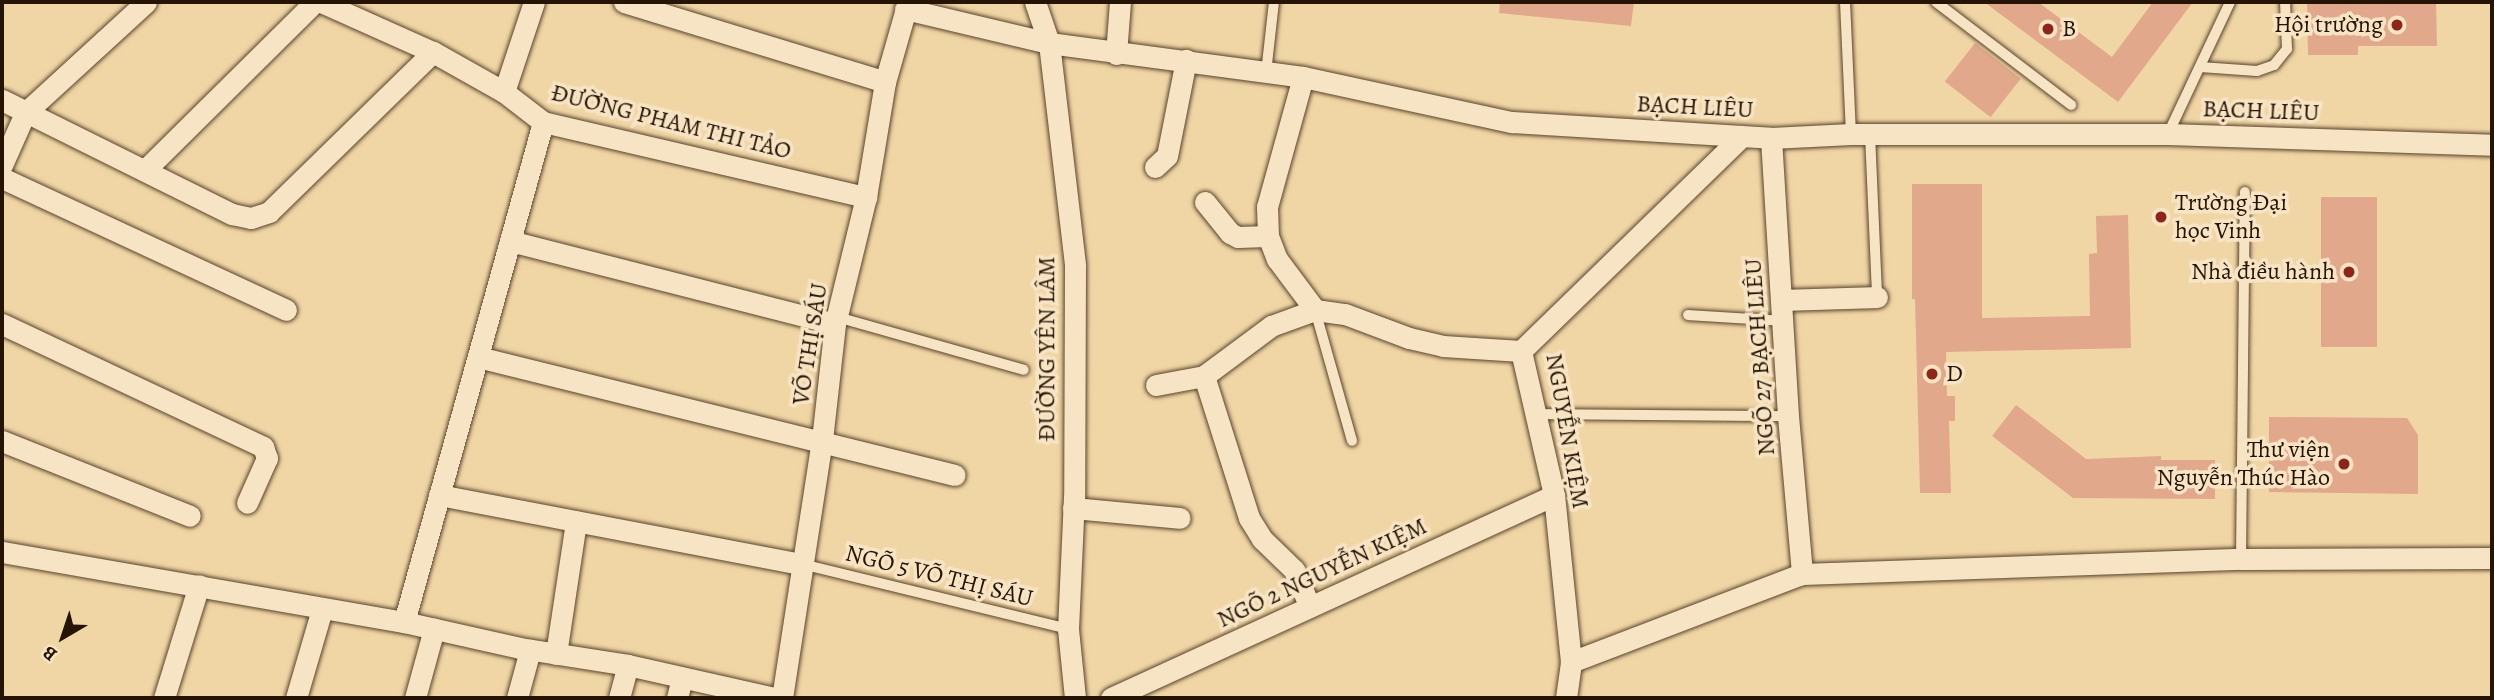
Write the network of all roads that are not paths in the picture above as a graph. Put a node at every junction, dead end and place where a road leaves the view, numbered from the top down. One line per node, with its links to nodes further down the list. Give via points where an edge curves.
1 (146, 2): 25 (street)
2 (315, 2): 34 (street)
3 (321, 2): 15 (street, ĐƯỜNG PHAM THI TẢO)
4 (534, 2): 22 (street)
5 (624, 2): 21 (street)
6 (1035, 2): 14 (street, ĐƯỜNG YÊN LÂM)
7 (1120, 2): 16 (street)
8 (1275, 2): 19 (lane)
9 (1845, 2): 27 (lane)
10 (1936, 2): 24 (lane)
11 (2230, 2): 18 (lane)
12 (2286, 2): 18 (lane, via 2287,49 2274,65 2257,71)
13 (907, 5): 14 (street, BẠCH LIÊU); 21 (street, VÕ THỊ SÁU)
14 (1049, 43): 16 (street, BẠCH LIÊU); 63 (street, ĐƯỜNG YÊN LÂM, via 1075,267)
15 (433, 52): 22 (street, ĐƯỜNG PHAM THI TẢO); 34 (street, via 260,216 232,214)
16 (1116, 54): 17 (street, BẠCH LIÊU)
17 (1186, 60): 19 (street, BẠCH LIÊU); 33 (street, via 1167,156)
18 (2200, 67): 28 (lane)
19 (1266, 73): 20 (street, BẠCH LIÊU)
20 (1303, 76): 29 (street, BẠCH LIÊU, via 1512,122); 39 (street, via 1266,207)
21 (885, 82): 37 (street, VÕ THỊ SÁU)
22 (504, 92): 26 (street, ĐƯỜNG PHAM THI TẢO)
23 (2, 100): 25 (street)
24 (2071, 105)
25 (25, 113): 32 (street); 34 (street)
26 (543, 122): 37 (street, ĐƯỜNG PHAM THI TẢO); 40 (street)
27 (1861, 134): 28 (street, BẠCH LIÊU); 30 (street, BẠCH LIÊU); 41 (lane)
28 (2168, 134): 31 (street, BẠCH LIÊU)
29 (1742, 136): 30 (street, BẠCH LIÊU); 49 (street, NGUYỄN KIỆM)
30 (1771, 138): 42 (street, NGÕ 27 BẠCH LIÊU)
31 (2492, 145)
32 (2, 166)
33 (1156, 167)
34 (145, 170)
35 (2, 178): 43 (street)
36 (2245, 192): 69 (lane)
37 (866, 197): 46 (street, VÕ THỊ SÁU)
38 (1205, 202): 39 (street, via 1230,233)
39 (1268, 236): 44 (street, via 1277,258)
40 (510, 241): 46 (street); 50 (street)
41 (1877, 297): 42 (street)
42 (1783, 300): 47 (street, NGÕ 27 BẠCH LIÊU)
43 (286, 310)
44 (1315, 310): 49 (street, via 1345,314 1443,346); 52 (street, via 1271,326); 57 (lane)
45 (1688, 315): 47 (lane)
46 (836, 321): 51 (lane); 56 (street, VÕ THỊ SÁU)
47 (1784, 321): 55 (street, NGÕ 27 BẠCH LIÊU)
48 (2, 324): 62 (street, via 263,447 267,458)
49 (1521, 351): 54 (street, NGUYỄN KIỆM)
50 (478, 357): 56 (street); 60 (street)
51 (1024, 370)
52 (1204, 376): 53 (street); 73 (street, via 1252,526 1294,570)
53 (1156, 385)
54 (1535, 414): 55 (lane); 61 (street, NGUYỄN KIỆM)
55 (1788, 416): 71 (street, NGÕ 27 BẠCH LIÊU)
56 (822, 440): 59 (street); 70 (street, VÕ THỊ SÁU)
57 (1352, 440)
58 (2, 441): 64 (street)
59 (955, 475)
60 (439, 495): 66 (street); 75 (street)
61 (1554, 495): 73 (street, NGÕ 2 NGUYỄN KIỆM); 80 (street, NGUYỄN KIỆM)
62 (247, 503)
63 (1073, 508): 65 (street); 77 (street, ĐƯỜNG YÊN LÂM)
64 (190, 516)
65 (1180, 518)
66 (576, 521): 70 (street); 79 (street)
67 (2, 552): 72 (street)
68 (2492, 558): 69 (street)
69 (2241, 559): 71 (street)
70 (801, 564): 77 (lane, NGÕ 5 VÕ THỊ SÁU); 89 (street, VÕ THỊ SÁU)
71 (1802, 574): 80 (street)
72 (199, 585): 74 (street); 83 (street)
73 (1310, 607): 91 (street, NGÕ 2 NGUYỄN KIỆM)
74 (323, 608): 75 (street); 84 (street)
75 (404, 622): 76 (street)
76 (434, 629): 78 (street); 85 (street)
77 (1068, 629): 90 (street, ĐƯỜNG YÊN LÂM)
78 (530, 650): 79 (street); 86 (street)
79 (556, 654): 81 (street)
80 (1571, 662): 92 (street, NGUYỄN KIỆM)
81 (628, 665): 82 (street); 87 (street)
82 (680, 688): 88 (street)
83 (164, 698)
84 (296, 698)
85 (415, 698)
86 (517, 698)
87 (619, 698)
88 (775, 698)
89 (782, 698)
90 (1075, 698)
91 (1111, 698)
92 (1566, 698)

